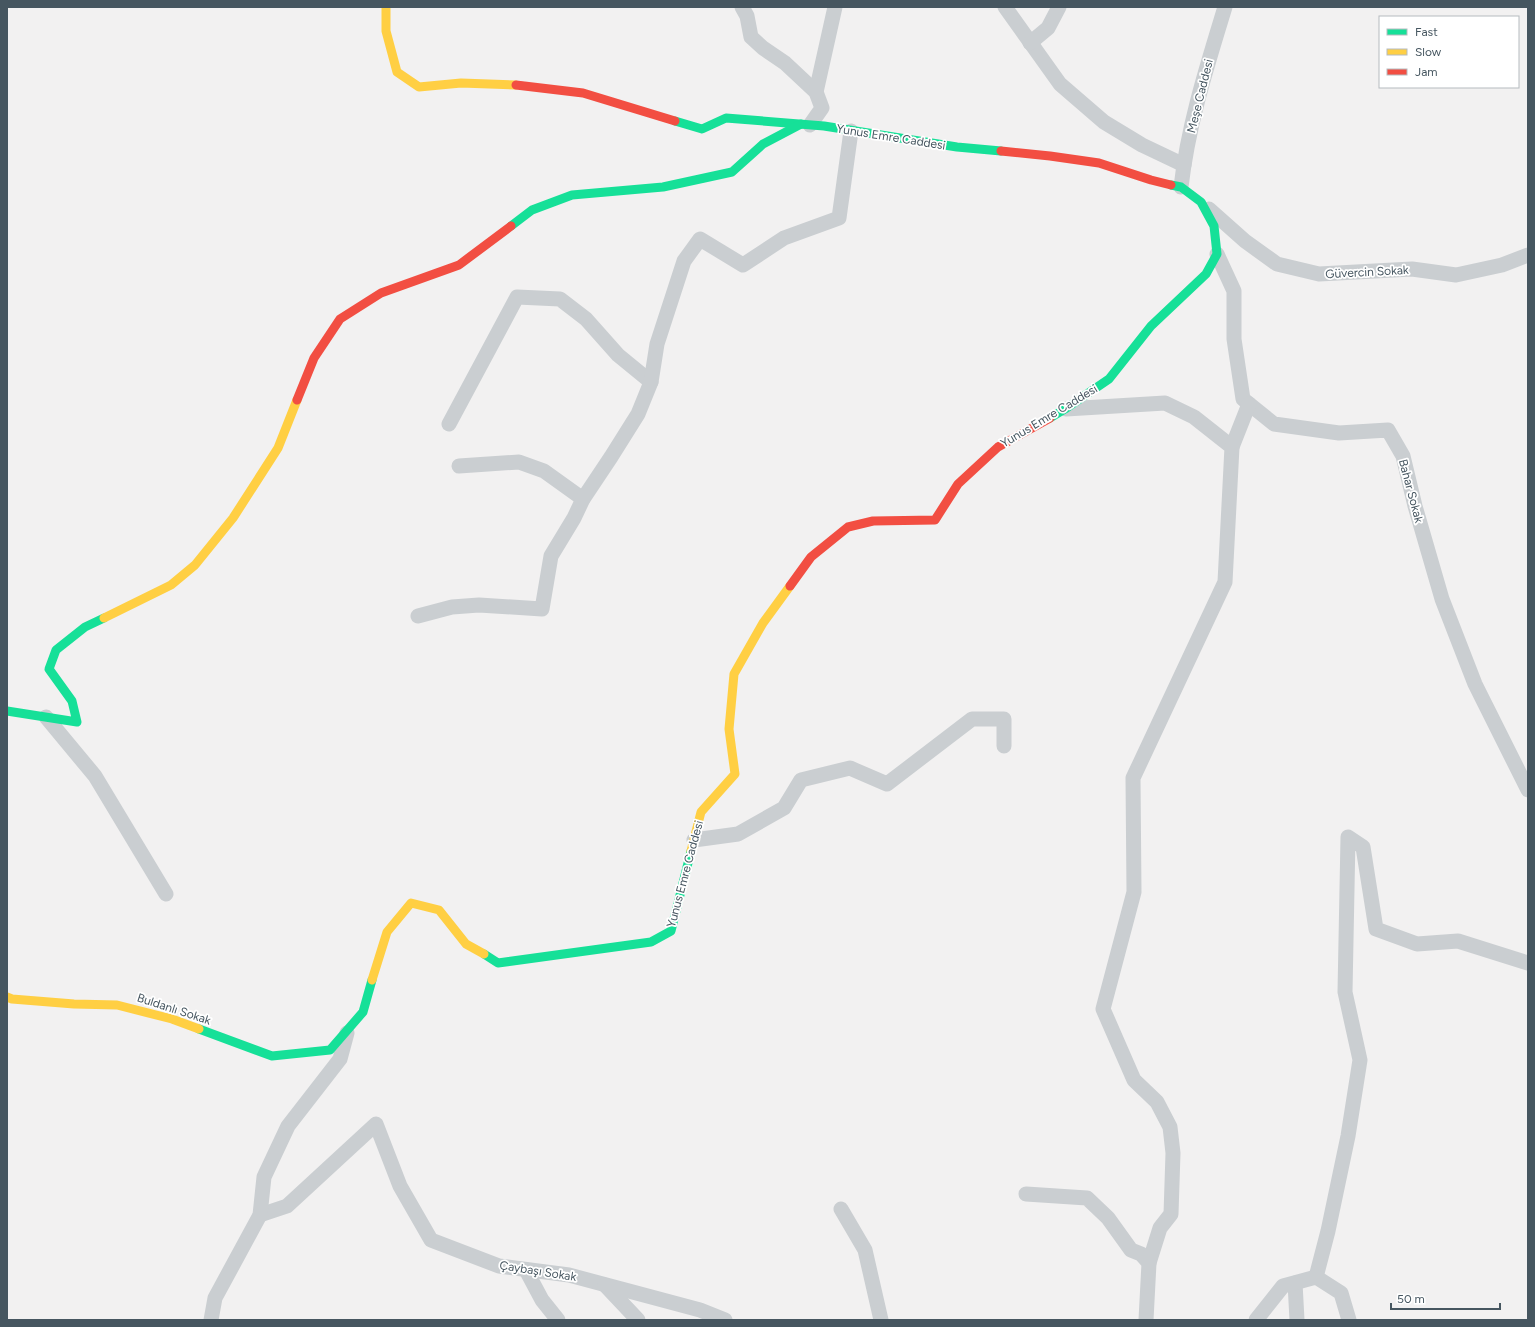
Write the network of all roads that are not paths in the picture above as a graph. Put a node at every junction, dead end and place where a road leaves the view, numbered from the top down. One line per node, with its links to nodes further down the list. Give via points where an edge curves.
1 (386, 7): 9 (street, Yunus Emre Caddesi, via 386,31 397,72 419,87 461,83 503,84 583,93 702,129 726,118)
2 (742, 7): 8 (street, via 750,37)
3 (835, 7): 8 (street)
4 (1005, 7): 7 (street)
5 (1059, 7): 7 (street, via 1048,28)
6 (1225, 7): 11 (street, Meşe Caddesi, via 1201,84)
7 (1030, 43): 11 (street, via 1060,84 1104,122 1142,145)
8 (816, 92): 9 (street, via 822,108)
9 (805, 124): 10 (street, Yunus Emre Caddesi); 25 (street, via 763,144 732,172 663,187 572,195 532,210 459,265 381,293 340,319 314,358 278,448 233,518 195,565 171,585 85,627 56,650 49,669 72,701 77,722)
10 (851, 131): 12 (street, Yunus Emre Caddesi, via 957,147 1099,163); 16 (street, via 840,218 784,238 743,265 700,239 684,261 657,344)
11 (1184, 165): 12 (street, Meşe Caddesi)
12 (1181, 187): 13 (street, Yunus Emre Caddesi)
13 (1201, 202): 14 (street, Yunus Emre Caddesi, via 1214,226); 15 (street, Güvercin Sokak, via 1246,241 1278,264 1319,274 1412,269 1456,275 1502,265)
14 (1217, 254): 17 (street, Bahar Sokak, via 1234,291 1234,339 1243,399); 18 (street, Yunus Emre Caddesi, via 1206,274 1151,326 1109,379)
15 (1528, 254)
16 (651, 382): 19 (street, via 618,355 586,319 560,299 516,297); 22 (street, via 638,414)
17 (1249, 404): 20 (street); 27 (street, Bahar Sokak, via 1274,424 1339,433 1388,430 1402,456 1442,599 1475,684)
18 (1065, 410): 20 (street, via 1165,403 1194,417); 28 (street, Yunus Emre Caddesi, via 998,447 958,484 935,520 873,521 848,527 811,557 763,623 734,674 729,730 735,774 701,812)
19 (449, 424)
20 (1232, 447): 37 (street, via 1225,582 1133,778 1134,892 1103,1009 1134,1080 1156,1102 1170,1127 1173,1153 1171,1214 1160,1228)
21 (459, 466): 22 (street, via 519,462 544,471)
22 (583, 499): 23 (street, via 551,556 542,609 479,605 452,607)
23 (418, 616)
24 (7, 711): 25 (street)
25 (46, 717): 29 (street, via 95,776)
26 (1004, 746): 28 (street, via 1004,719 972,719 887,784 850,768 801,780 784,808 738,834)
27 (1528, 790)
28 (694, 840): 32 (street, Yunus Emre Caddesi, via 671,931 651,942 498,963 466,944 439,910 411,902 387,932 363,1012)
29 (166, 894)
30 (1528, 963): 39 (street, via 1458,941 1417,944 1376,930 1363,847 1348,837 1345,992 1360,1060 1348,1136)
31 (7, 996): 33 (street, Buldanlı Sokak, via 20,1000 117,1005 172,1019 272,1056)
32 (348, 1030): 33 (street, Yunus Emre Caddesi); 36 (street, Yunus Emre Caddesi, via 340,1059 288,1126 264,1177)
33 (330, 1050)
34 (1026, 1194): 37 (street, via 1087,1198 1108,1218 1130,1250 1141,1254)
35 (841, 1209): 46 (street, via 865,1250)
36 (260, 1214): 38 (street, Çaybaşı Sokak, via 287,1206 376,1124 400,1186 431,1240 499,1266); 42 (street, Yunus Emre Caddesi, via 215,1298)
37 (1149, 1263): 47 (street)
38 (526, 1270): 41 (street, Çaybaşı Sokak, via 569,1275); 43 (street, via 542,1300)
39 (1316, 1277): 40 (street); 50 (street, via 1342,1293)
40 (1294, 1283): 48 (street, via 1284,1286); 49 (street)
41 (605, 1285): 44 (street); 45 (street, Çaybaşı Sokak, via 700,1310)
42 (210, 1320)
43 (558, 1320)
44 (638, 1320)
45 (725, 1320)
46 (880, 1320)
47 (1146, 1320)
48 (1256, 1320)
49 (1297, 1320)
50 (1349, 1320)

